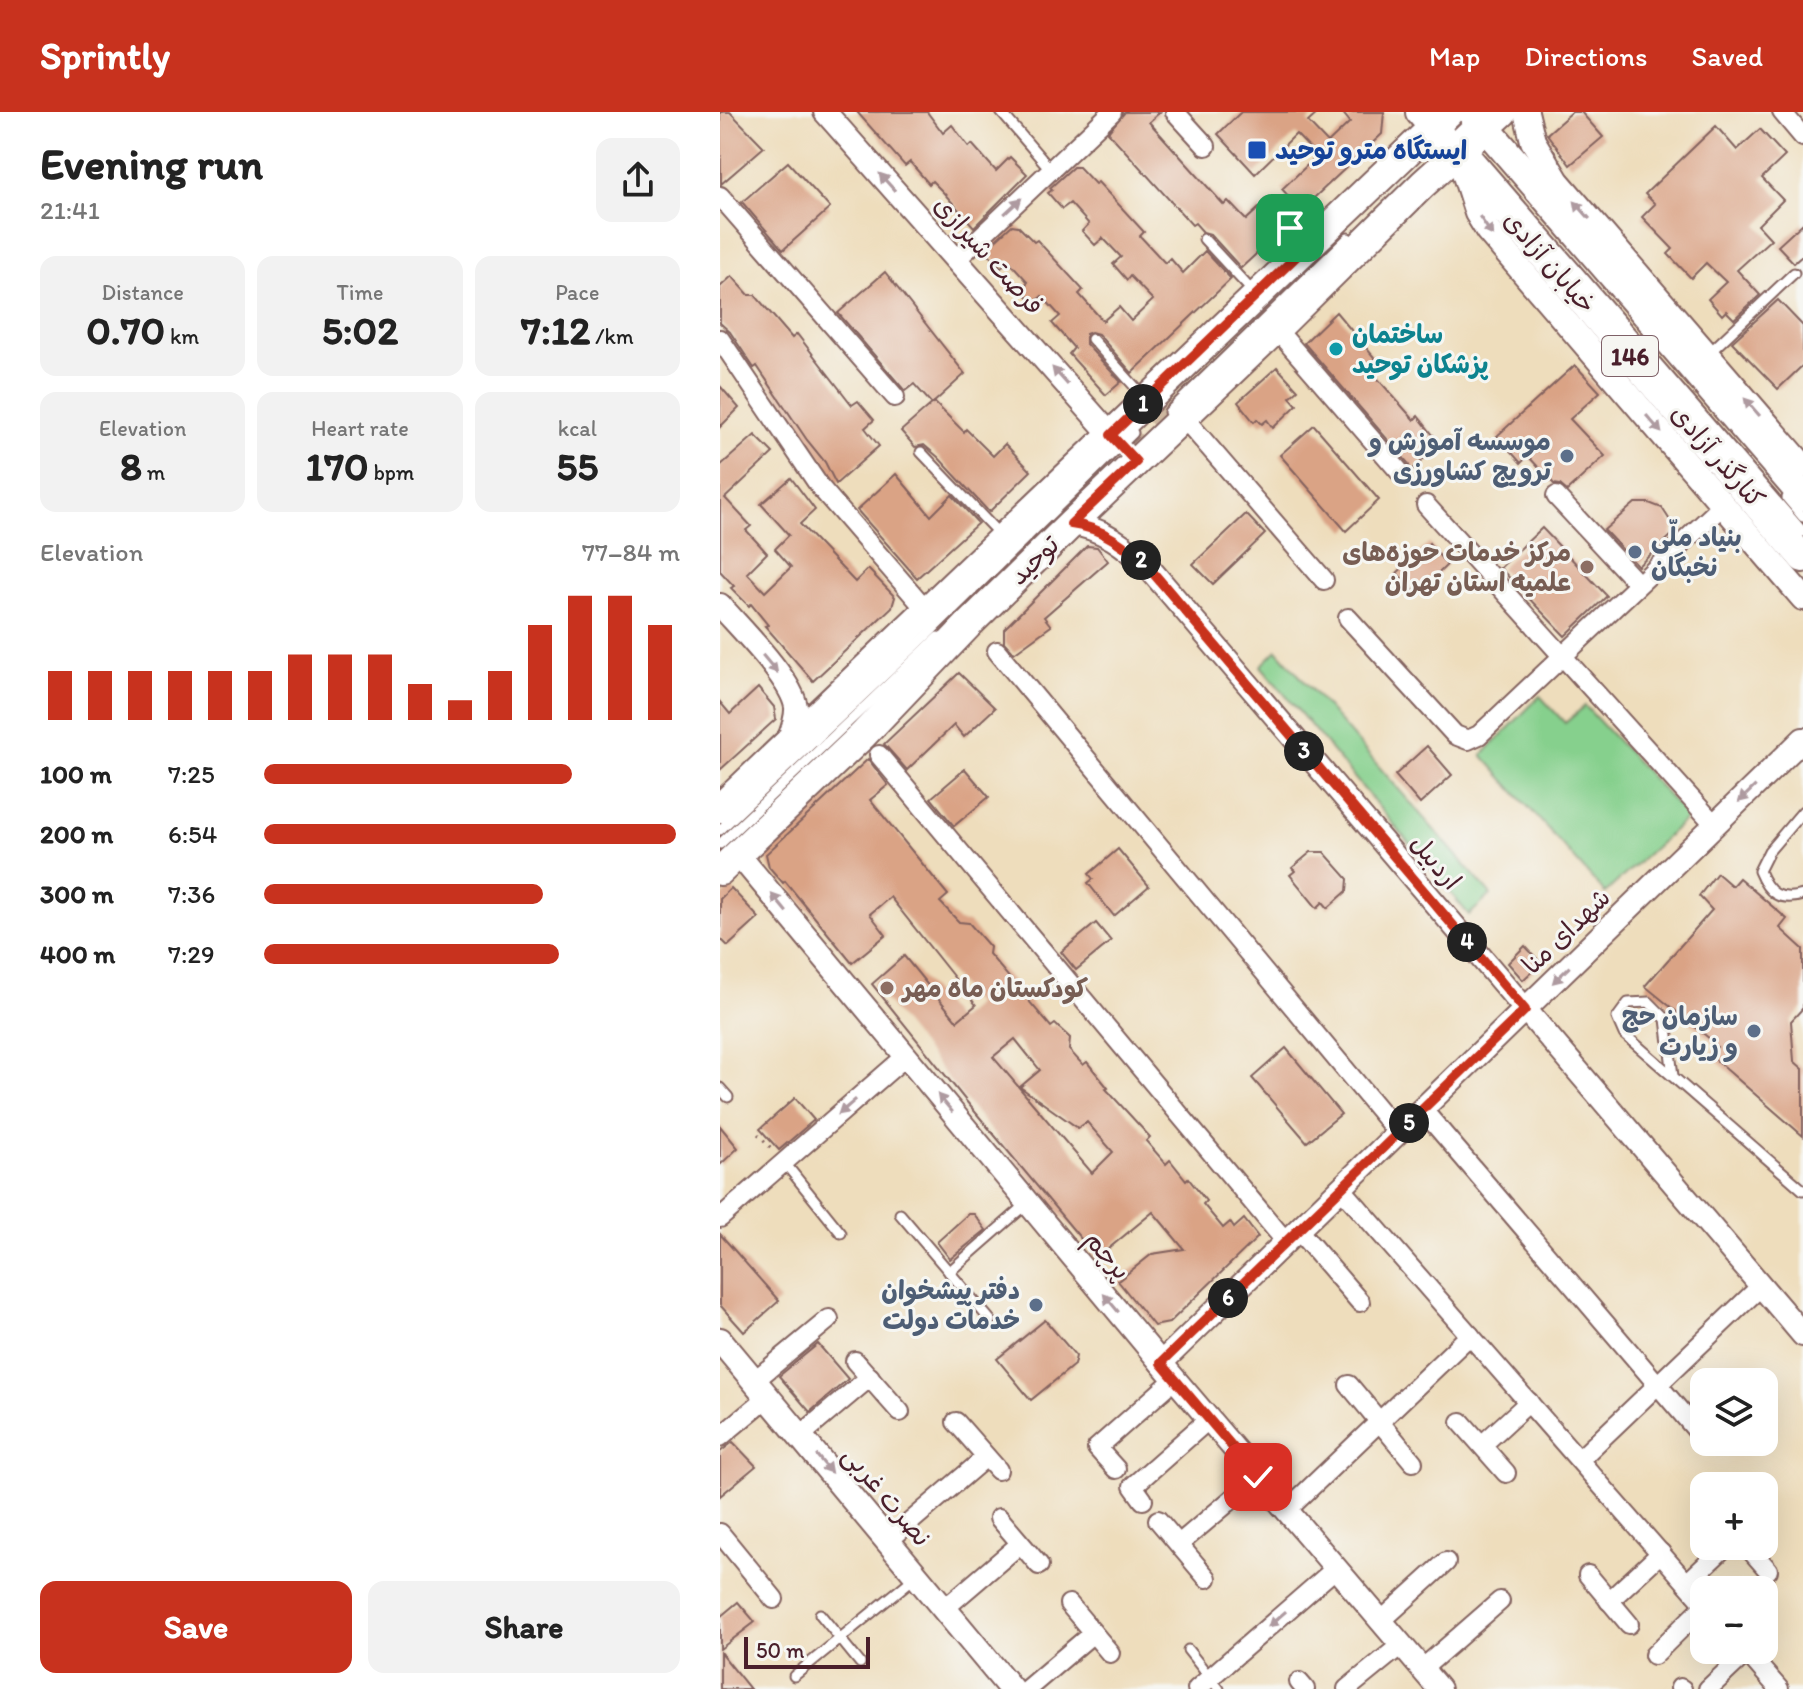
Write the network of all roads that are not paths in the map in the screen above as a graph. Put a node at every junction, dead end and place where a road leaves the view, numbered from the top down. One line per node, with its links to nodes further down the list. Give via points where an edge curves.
1 (825, 112): 19 (street, فرصت شیرازی, one-way to 1)
2 (1001, 112): 10 (lane)
3 (1112, 112): 10 (street)
4 (1175, 112): 9 (street)
5 (1526, 112): 11 (main road, via 1533,141)
6 (1782, 112): 8 (street)
7 (1457, 126): 11 (main road); 17 (main road, توحید); 18 (lane); 22 (main road, توحید, via 1423,184); 34 (main road, خیابان آزادی / 146); 36 (main road, کنارگذر آزادی, one-way to 36, via 1474,205 1488,231); 39 (lane); 41 (main road, خیابان آزادی / 146)
8 (1803, 137)
9 (1206, 146)
10 (1051, 170): 19 (street, one-way to 10)
11 (1557, 181): 25 (main road, one-way to 11)
12 (720, 196): 26 (street)
13 (1269, 203): 17 (lane)
14 (1358, 229): 28 (lane)
15 (1340, 232): 28 (lane)
16 (1204, 239): 21 (lane)
17 (1306, 247): 21 (main road, توحید)
18 (1582, 257)
19 (956, 260): 29 (street, فرصت شیرازی, one-way to 19)
20 (1794, 273): 25 (lane)
21 (1256, 296): 28 (main road, توحید)
22 (1276, 329): 28 (main road, توحید); 32 (street)
23 (720, 339): 46 (street, via 820,487)
24 (1092, 339): 28 (lane)
25 (1707, 355): 31 (main road, one-way to 25)
26 (895, 397)
27 (1702, 399): 37 (lane)
28 (1163, 411): 29 (main road, توحید); 29 (main road, توحید); 42 (street)
29 (1129, 444): 38 (main road, توحید); 40 (main road, توحید); 56 (lane); 57 (lane)
30 (921, 452): 40 (lane)
31 (1803, 466)
32 (1399, 471)
33 (1556, 496): 43 (street)
34 (1803, 496)
35 (1426, 505): 49 (street)
36 (1723, 505): 43 (street); 44 (main road, کنارگذر آزادی)
37 (1803, 517)
38 (1071, 524): 57 (main road, توحید, via 863,735); 59 (street, اردبیل, via 1108,535 1149,568)
39 (1803, 532)
40 (1003, 539): 46 (main road, توحید)
41 (1803, 558)
42 (1324, 580)
43 (1638, 584): 49 (street)
44 (1803, 598)
45 (720, 605): 51 (street, one-way to 51, via 789,689 796,719)
46 (928, 612): 51 (main road, توحید)
47 (1348, 618): 49 (street, via 1455,735 1468,740)
48 (997, 651): 65 (street)
49 (1562, 656): 55 (street)
50 (1803, 739): 55 (street, شهدای منا, one-way to 55)
51 (787, 745): 53 (main road, توحید)
52 (879, 755): 73 (street)
53 (720, 808)
54 (1803, 811): 58 (lane, via 1759,871 1778,897)
55 (1715, 825): 59 (street, شهدای منا, one-way to 59)
56 (720, 830)
57 (726, 857): 60 (street, پرچم, one-way to 57)
58 (1803, 895)
59 (1525, 1010): 64 (street, شهدای منا); 75 (street, اردبیل)
60 (906, 1056): 66 (street, one-way to 66); 69 (street, پرچم, one-way to 60)
61 (1673, 1076): 61 (lane, via 1666,1019 1649,1002 1628,1003 1617,1018 1624,1034); 68 (lane)
62 (720, 1088): 63 (lane)
63 (728, 1097)
64 (1422, 1109): 65 (street, شهدای منا); 86 (street)
65 (1398, 1133): 67 (street, شهدای منا)
66 (784, 1162): 71 (street); 72 (lane)
67 (1341, 1188): 73 (street, شهدای منا); 79 (street)
68 (1803, 1190)
69 (1028, 1203): 74 (lane); 83 (street, پرچم, one-way to 69)
70 (900, 1214): 74 (lane)
71 (720, 1218)
72 (841, 1233)
73 (1292, 1236): 76 (street); 83 (street, شهدای منا)
74 (949, 1272): 78 (lane)
75 (1761, 1286): 80 (street, اردبیل); 86 (street)
76 (1360, 1302)
77 (829, 1319): 87 (street)
78 (991, 1321)
79 (1470, 1335): 88 (street); 91 (street)
80 (1803, 1335)
81 (720, 1340): 87 (main road, نصرت غربی)
82 (855, 1361): 84 (street)
83 (1168, 1371): 90 (street, پرچم); 100 (street, via 1097,1448)
84 (870, 1377): 89 (street); 95 (street)
85 (1349, 1385): 91 (street)
86 (1658, 1385): 94 (street); 98 (street)
87 (761, 1389): 95 (main road, نصرت غربی); 96 (street)
88 (1529, 1402): 97 (street); 98 (street)
89 (900, 1412)
90 (1209, 1419): 102 (street, پرچم); 103 (street, via 1133,1486)
91 (1380, 1421): 99 (street); 104 (street)
92 (956, 1422): 108 (street, via 992,1463)
93 (1461, 1422): 97 (street)
94 (1690, 1423)
95 (800, 1436): 108 (main road, نصرت غربی, one-way to 108)
96 (720, 1437)
97 (1482, 1445): 101 (street)
98 (1579, 1460): 111 (street)
99 (1413, 1462)
100 (1116, 1469)
101 (1506, 1473)
102 (1258, 1477): 104 (street, پرچم); 110 (street)
103 (1143, 1500)
104 (1287, 1510): 116 (street, پرچم)
105 (999, 1518): 109 (street)
106 (1158, 1520): 110 (street)
107 (720, 1533): 123 (street)
108 (888, 1541): 118 (main road, نصرت غربی)
109 (1020, 1544): 115 (street); 127 (street)
110 (1179, 1544): 120 (street)
111 (1661, 1553): 121 (street); 125 (street)
112 (1711, 1560): 121 (street)
113 (1759, 1560): 117 (street)
114 (1446, 1562): 130 (street)
115 (1039, 1565)
116 (1336, 1568): 130 (street, پرچم); 143 (street, one-way to 143)
117 (1768, 1570)
118 (917, 1575): 127 (main road, نصرت غربی); 133 (lane)
119 (1588, 1575): 125 (street)
120 (1207, 1578)
121 (1687, 1583): 122 (street)
122 (1690, 1587)
123 (774, 1599)
124 (1499, 1600): 141 (street)
125 (1609, 1601): 131 (street)
126 (1069, 1604): 132 (street)
127 (944, 1609): 144 (main road, نصرت غربی)
128 (820, 1614): 133 (lane)
129 (1690, 1618): 137 (street)
130 (1381, 1621): 134 (street, پرچم)
131 (1629, 1624)
132 (1093, 1633): 136 (street); 145 (street)
133 (839, 1638): 138 (lane); 142 (lane)
134 (1401, 1645): 141 (street, پرچم); 146 (street)
135 (1188, 1650): 143 (lane)
136 (1110, 1653)
137 (1654, 1655)
138 (860, 1663)
139 (1733, 1664): 148 (street)
140 (1757, 1664): 149 (street)
141 (1422, 1669): 147 (street, پرچم)
142 (794, 1676)
143 (1209, 1685)
144 (1011, 1689)
145 (1027, 1689)
146 (1347, 1689)
147 (1439, 1689)
148 (1708, 1689)
149 (1779, 1689)

